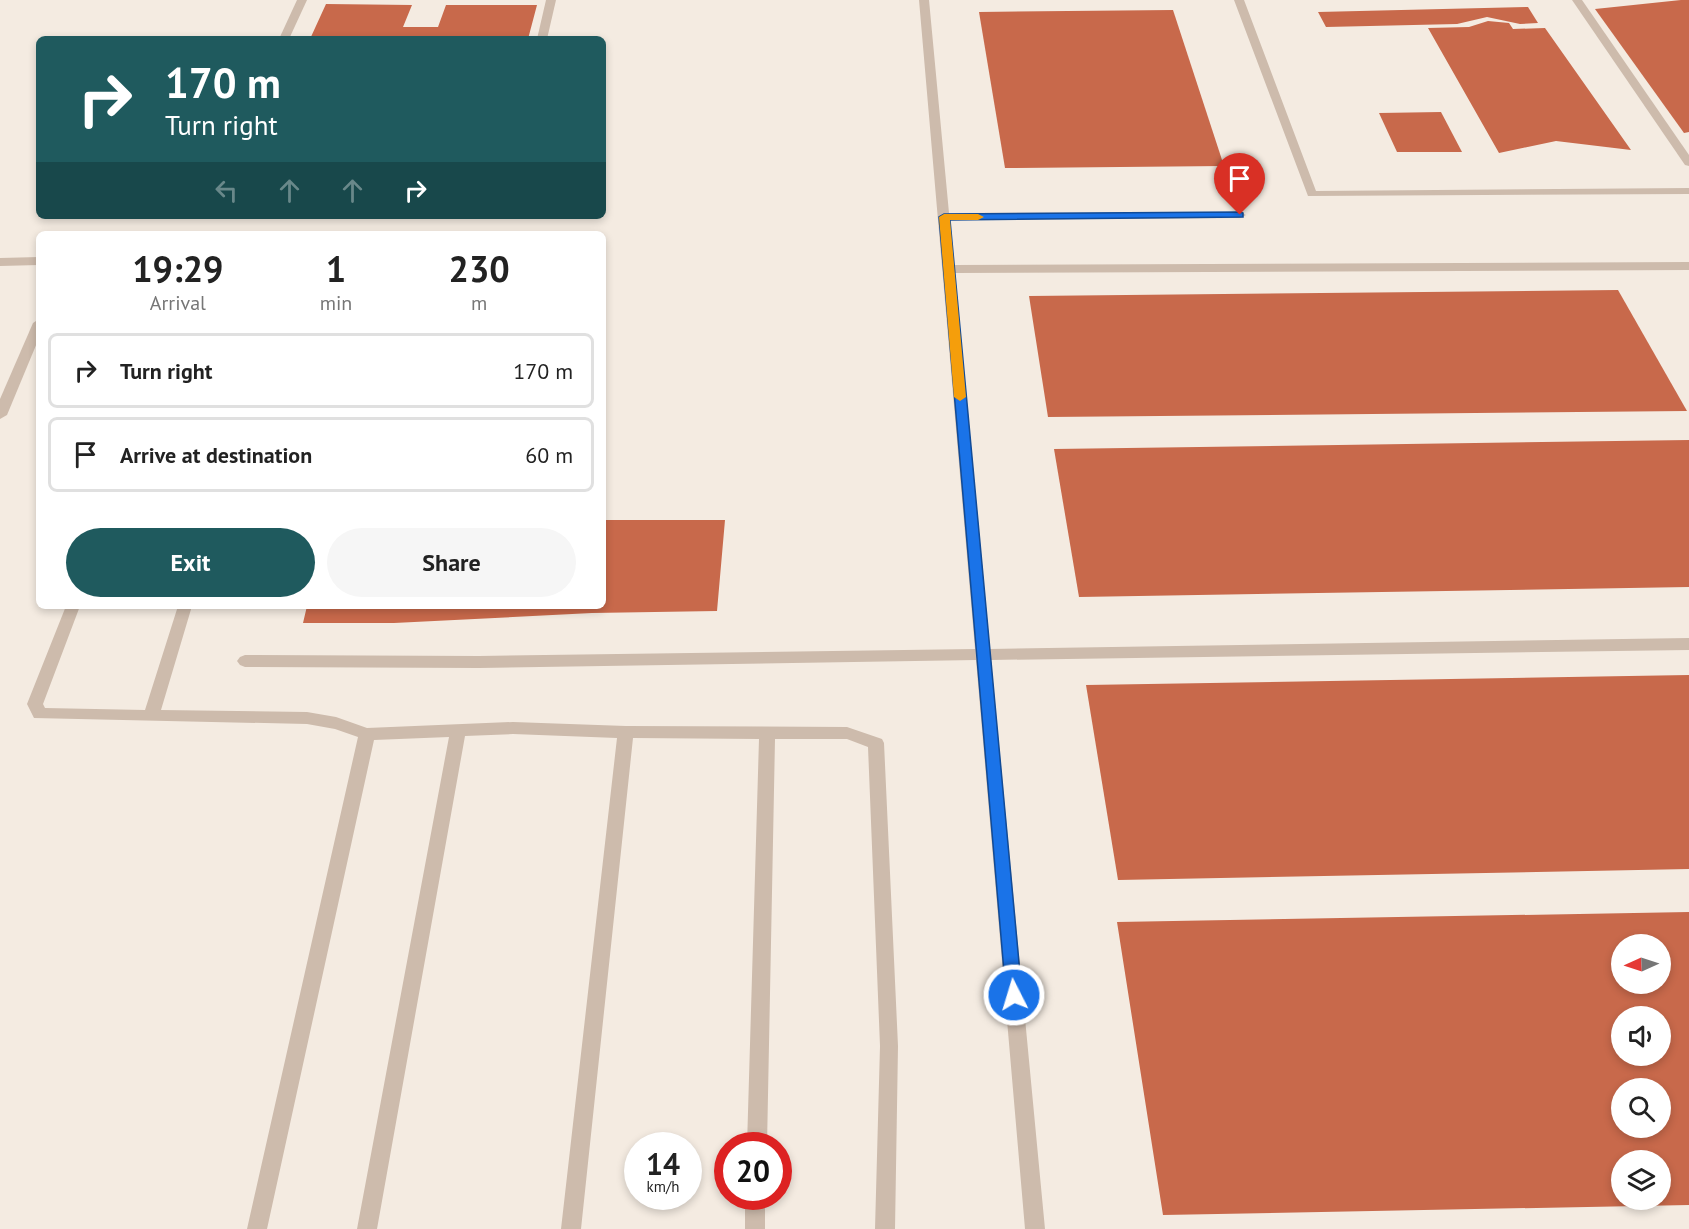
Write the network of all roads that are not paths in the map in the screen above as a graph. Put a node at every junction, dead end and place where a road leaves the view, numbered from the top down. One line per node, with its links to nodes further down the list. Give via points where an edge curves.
1 (302, 0): 6 (lane)
2 (552, 0): 7 (lane)
3 (924, 0): 11 (lane)
4 (1239, 0): 9 (lane, via 1312,194)
5 (1577, 0): 8 (lane)
6 (285, 36)
7 (543, 36)
8 (1689, 164)
9 (1689, 190)
10 (1240, 215): 11 (lane)
11 (944, 217): 15 (lane)
12 (0, 261): 13 (lane)
13 (36, 261)
14 (1689, 266): 15 (lane)
15 (949, 269): 21 (lane)
16 (36, 329): 17 (lane)
17 (0, 415)
18 (72, 609): 23 (lane, via 35,704 40,714)
19 (184, 609): 23 (lane)
20 (1689, 644): 21 (lane)
21 (983, 653): 22 (lane, via 479,662); 35 (lane)
22 (245, 661)
23 (151, 716): 27 (lane, via 307,718)
24 (458, 730): 25 (lane); 27 (lane); 31 (lane)
25 (626, 732): 26 (lane); 32 (lane)
26 (767, 733): 28 (lane); 34 (lane, via 847,733 876,743 889,1046)
27 (367, 734): 30 (lane)
28 (757, 1132)
29 (756, 1210): 33 (lane)
30 (257, 1229)
31 (367, 1229)
32 (571, 1229)
33 (755, 1229)
34 (885, 1229)
35 (1035, 1229)

